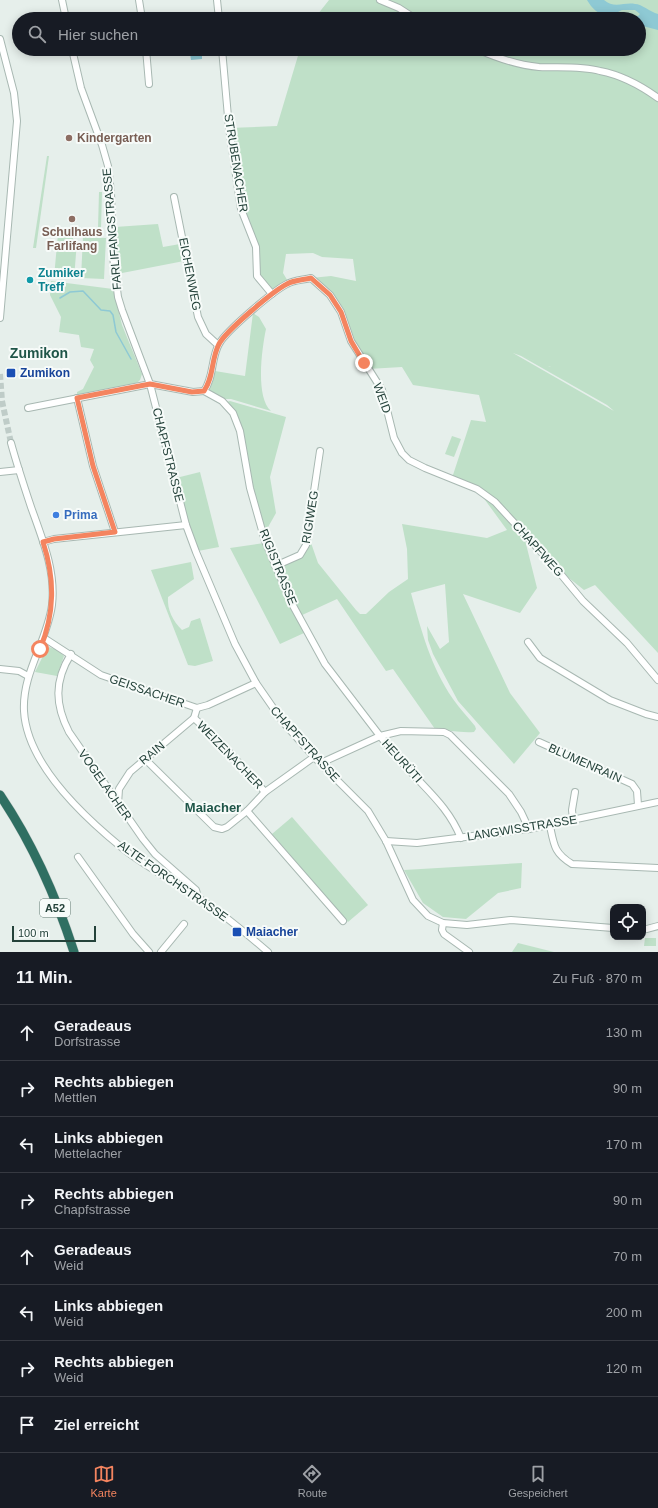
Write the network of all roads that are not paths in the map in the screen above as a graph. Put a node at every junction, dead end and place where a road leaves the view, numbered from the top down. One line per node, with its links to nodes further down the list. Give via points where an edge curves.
1 (62, 0): 5 (street)
2 (139, 0): 6 (street)
3 (217, 0): 7 (street)
4 (380, 0): 8 (street)
5 (65, 12)
6 (141, 12)
7 (218, 12)
8 (405, 12)
9 (0, 39): 18 (street, via 14,93 17,121)
10 (74, 56): 20 (street, FARLIFANGSTRASSE, via 81,88 102,145 108,170 118,297)
11 (147, 56): 14 (street)
12 (223, 56): 17 (street, STRUBENACHER, via 229,128 241,209 256,247 257,276)
13 (496, 56): 15 (street, via 514,63 598,70 636,84)
14 (149, 84)
15 (658, 98)
16 (174, 197): 19 (street, EICHENWEG, via 198,318 206,334)
17 (272, 294): 19 (street, WEID, via 230,330); 25 (street, WEID, via 289,283 311,278 330,295 341,312 351,341 382,390)
18 (0, 318)
19 (218, 345): 21 (street, WEID, via 209,384)
20 (150, 384): 21 (street, via 192,392); 22 (street); 29 (street, CHAPFSTRASSE)
21 (204, 391): 32 (street, RIGISTRASSE, via 222,401 234,413 240,431 250,488 265,541)
22 (77, 398): 23 (street); 30 (street, via 93,466)
23 (28, 408)
24 (11, 444): 27 (street, ALTE FORCHSTRASSE)
25 (398, 447): 38 (street, CHAPFWEG, via 409,460 477,489 495,502 583,601 627,643)
26 (320, 451): 32 (street, RIGIWEG, via 306,545 300,556)
27 (19, 470): 28 (street); 31 (street, ALTE FORCHSTRASSE)
28 (0, 472)
29 (186, 525): 30 (street); 39 (street, CHAPFSTRASSE, via 223,617)
30 (115, 532): 31 (street)
31 (43, 542): 33 (street, ALTE FORCHSTRASSE, via 50,562 53,588 51,613)
32 (276, 566): 43 (street, RIGISTRASSE, via 291,602 325,664)
33 (44, 638): 35 (street, GEISSACHER); 37 (street, ALTE FORCHSTRASSE)
34 (528, 642): 41 (street, via 540,658 598,693 628,708)
35 (71, 654): 40 (street, GEISSACHER, via 101,675); 53 (street, VOGELACHER, via 59,683 61,718)
36 (0, 669): 37 (street, via 19,671)
37 (28, 676): 62 (street, ALTE FORCHSTRASSE, via 24,696 26,722 30,739 49,772 82,811 122,848)
38 (658, 680)
39 (256, 683): 40 (street, GEISSACHER); 45 (street, CHAPFSTRASSE, via 283,722)
40 (197, 708): 42 (street)
41 (658, 717)
42 (194, 718): 46 (street, RAIN); 48 (street, WEIZENACHER, via 222,744)
43 (380, 736): 47 (street, HEURÜTI); 57 (street, via 401,731 447,733 509,794); 58 (street, HEURÜTI, via 450,814)
44 (539, 742): 52 (street, BLUMENRAIN, via 632,784 638,791)
45 (314, 757): 47 (street, CHAPFSTRASSE); 48 (street)
46 (145, 759): 53 (street, RAIN, via 130,772 119,789); 54 (street, via 214,827 227,827)
47 (321, 763): 59 (street, CHAPFSTRASSE, via 368,810)
48 (265, 792): 54 (street)
49 (575, 792): 55 (street)
50 (0, 801): 69 (highway, A52, via 43,879); 70 (highway, A52, via 23,832 42,867)
51 (658, 802): 52 (street, LANGWISSTRASSE)
52 (638, 805): 55 (street, LANGWISSTRASSE)
53 (118, 806): 62 (street, VOGELACHER, via 155,854 193,886)
54 (247, 812): 63 (street)
55 (573, 820): 56 (street, LANGWISSTRASSE)
56 (550, 826): 57 (street, LANGWISSTRASSE); 61 (street, via 555,849 561,858 572,864)
57 (529, 829): 58 (street, LANGWISSTRASSE)
58 (461, 838): 59 (street, LANGWISSTRASSE, via 417,843)
59 (386, 841): 64 (street, CHAPFSTRASSE, via 413,900 428,916)
60 (78, 857): 71 (street, via 133,934)
61 (658, 868)
62 (198, 897): 73 (street, ALTE FORCHSTRASSE)
63 (343, 921)
64 (443, 923): 67 (street, CHAPFSTRASSE, via 467,925 511,920); 74 (street, via 444,934)
65 (184, 924): 72 (street)
66 (658, 926): 68 (street)
67 (610, 928)
68 (646, 929)
69 (70, 952)
70 (74, 952)
71 (149, 952)
72 (161, 952)
73 (268, 952)
74 (469, 952)

